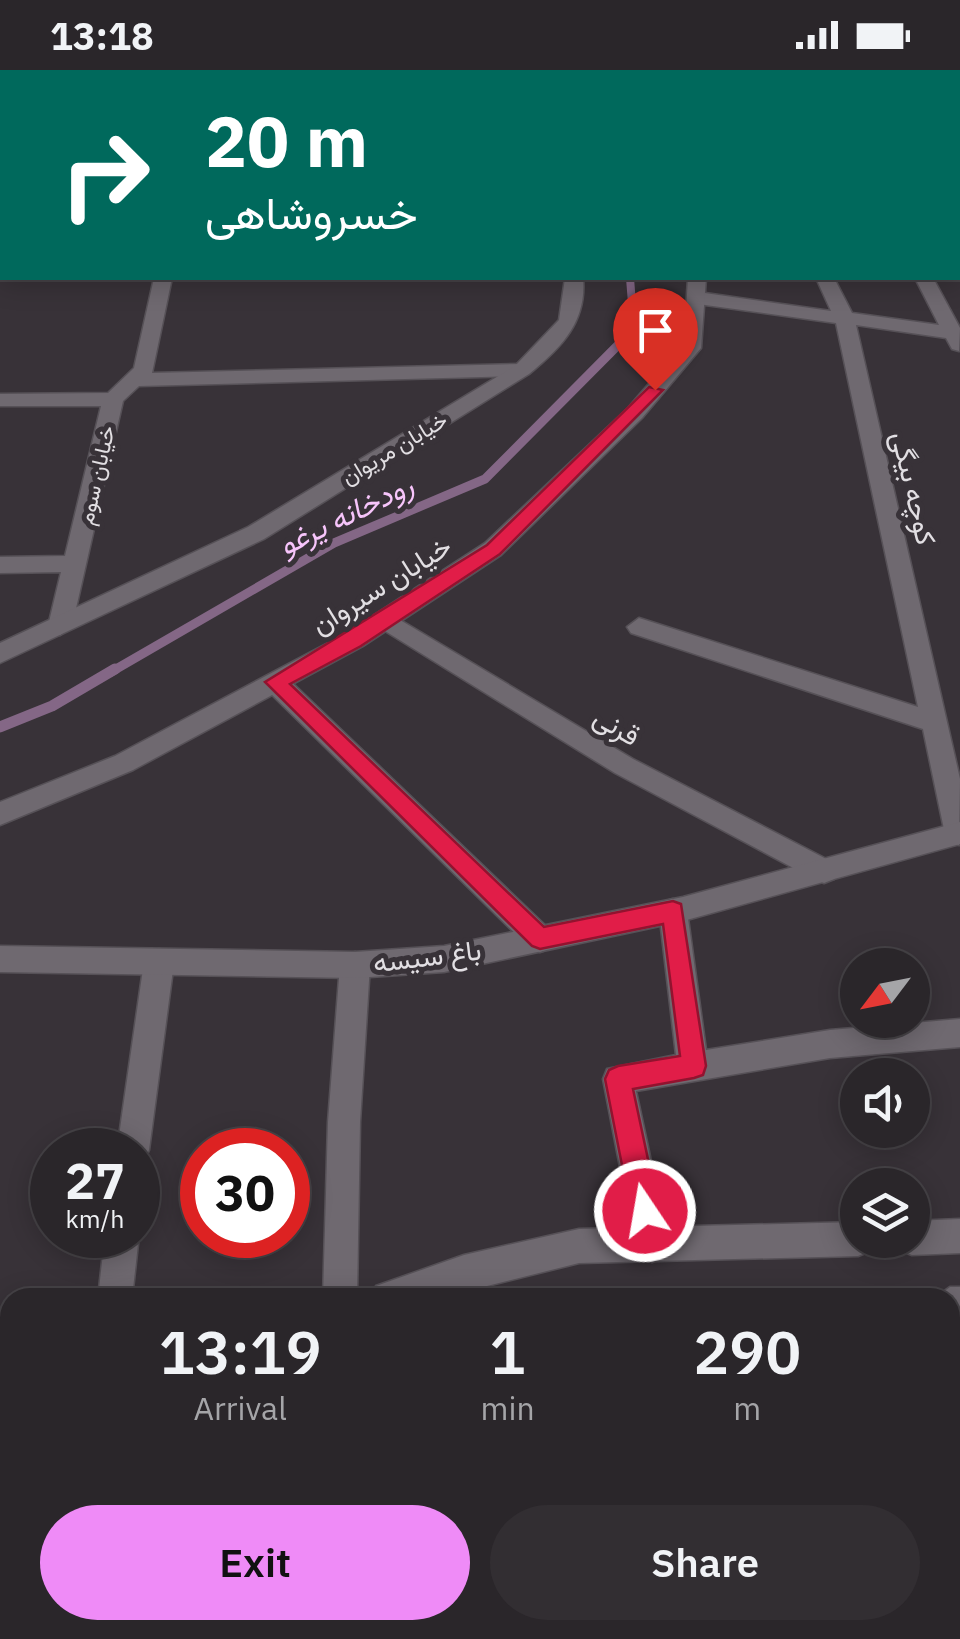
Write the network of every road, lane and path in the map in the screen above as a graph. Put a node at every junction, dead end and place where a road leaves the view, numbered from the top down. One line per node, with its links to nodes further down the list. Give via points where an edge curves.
1 (163, 280): 9 (street, خیابان سوم, via 144,370)
2 (574, 280): 8 (street, خیابان مریوان, via 577,298 562,337)
3 (827, 280): 6 (street, کوچه بیگی)
4 (925, 280): 7 (street)
5 (698, 288): 6 (street); 14 (street, خیابان سیروان, via 694,344 636,413 493,550)
6 (845, 320): 7 (street); 19 (street, کوچه بیگی)
7 (958, 338)
8 (522, 370): 9 (street); 15 (street, خیابان مریوان, via 256,533)
9 (134, 380): 10 (street, خیابان سوم)
10 (114, 398): 11 (street); 13 (street, خیابان سوم)
11 (0, 400)
12 (0, 564): 13 (street)
13 (75, 564): 15 (street, خیابان سوم)
14 (385, 620): 18 (street, خیابان سیروان); 22 (street, قرنی, via 624,766)
15 (60, 626): 17 (street, خیابان مریوان)
16 (638, 627): 19 (street)
17 (0, 654)
18 (275, 682): 20 (street, خیابان سیروان, via 124,763); 24 (street)
19 (936, 724): 21 (street, کوچه بیگی)
20 (0, 814)
21 (960, 833): 22 (street, باغ سیسه)
22 (824, 870): 23 (street, باغ سیسه)
23 (673, 911): 24 (street, باغ سیسه); 29 (street)
24 (540, 939): 27 (street, باغ سیسه, via 444,959)
25 (0, 959): 26 (street, باغ سیسه)
26 (160, 962): 27 (street, باغ سیسه); 30 (street)
27 (355, 964): 37 (street)
28 (960, 1032): 29 (street)
29 (694, 1066): 34 (street, via 618,1079)
30 (136, 1128)
31 (960, 1236): 32 (street)
32 (930, 1237)
33 (840, 1239): 34 (street)
34 (652, 1244): 38 (street, via 579,1246)
35 (119, 1258): 36 (street)
36 (116, 1288)
37 (340, 1288)
38 (417, 1288)

